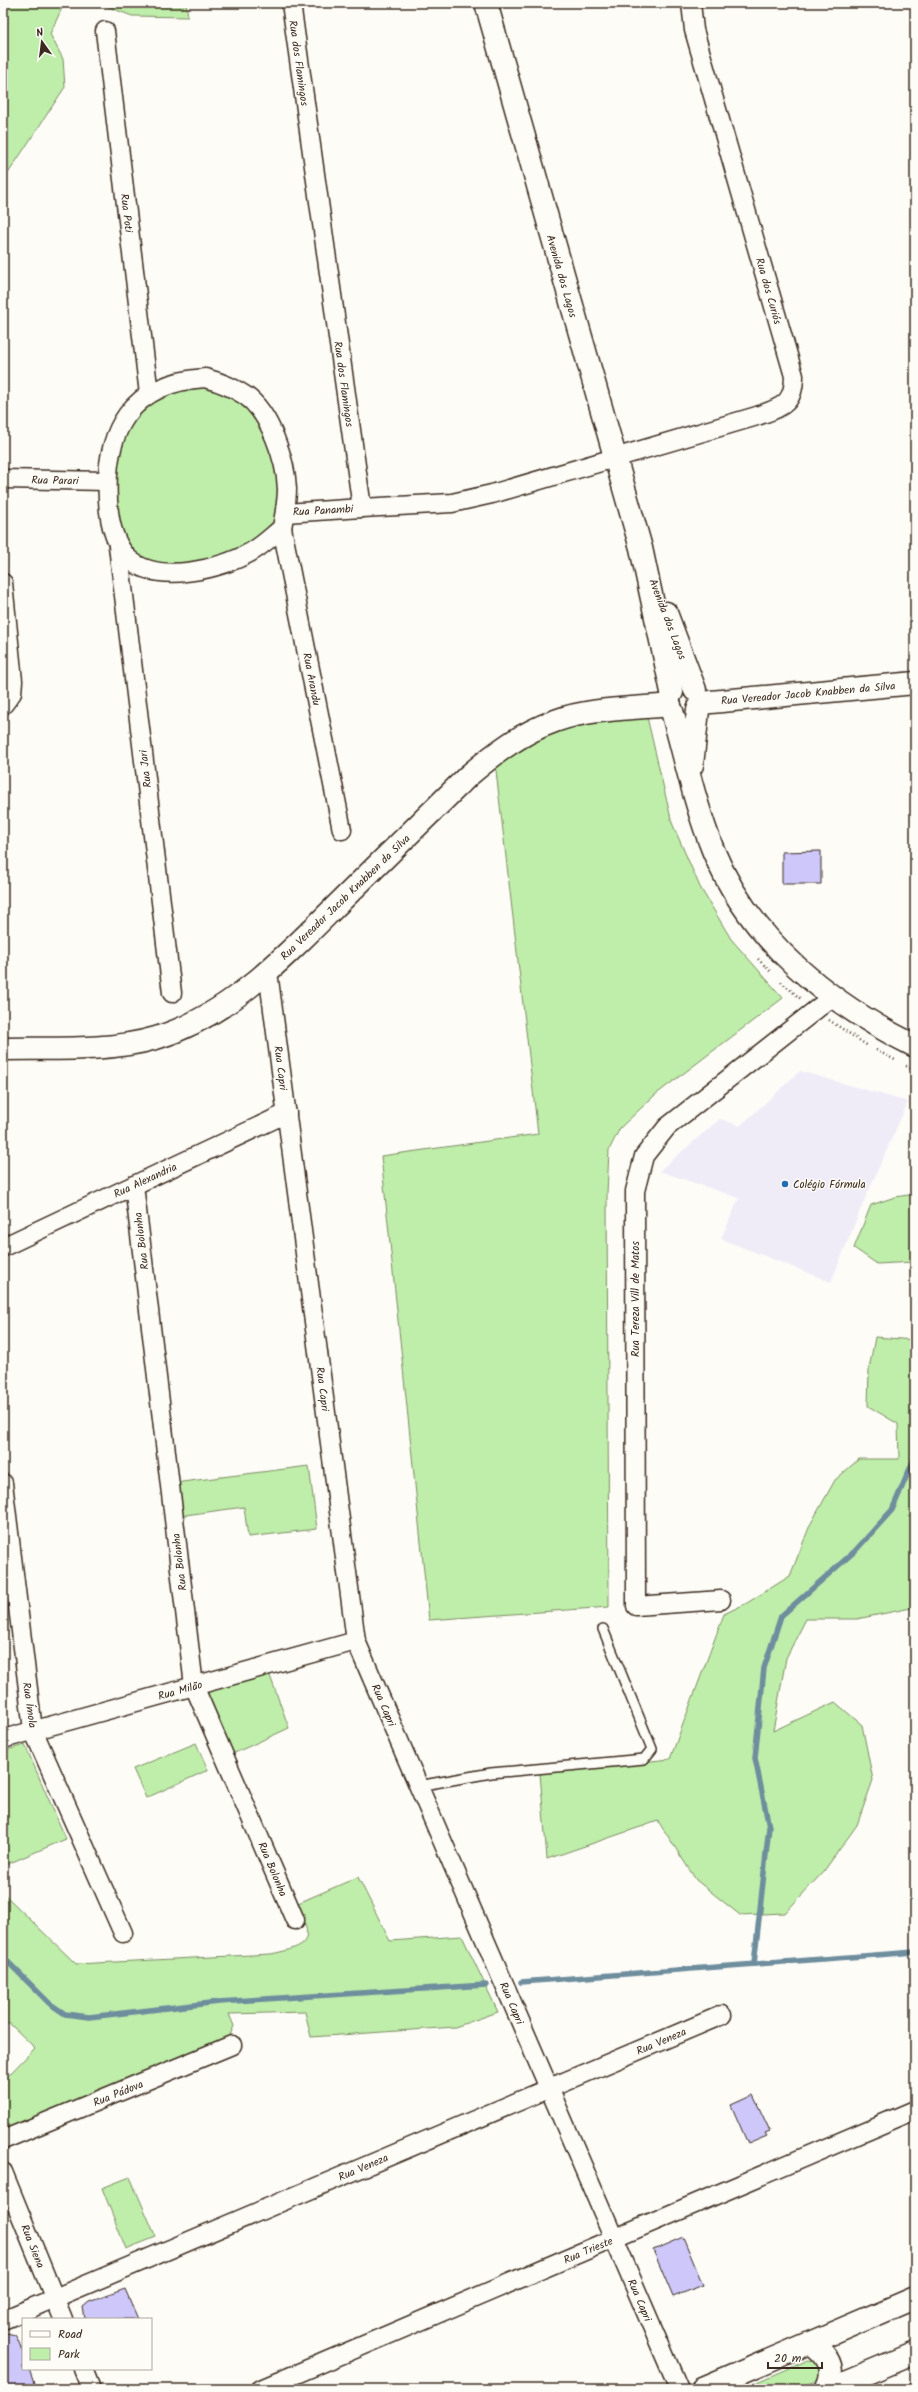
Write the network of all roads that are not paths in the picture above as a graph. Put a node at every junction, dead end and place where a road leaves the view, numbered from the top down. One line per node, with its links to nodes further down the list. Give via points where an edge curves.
1 (290, 3): 9 (street, Rua dos Flamingos)
2 (486, 3): 6 (main road, Avenida dos Lagos)
3 (691, 3): 6 (street, Rua dos Curiós, via 694,30 794,376 794,391 788,401 775,409)
4 (105, 31): 5 (street, Rua Poti)
5 (149, 394): 8 (street, Rua Jari, via 131,409 116,433 108,459); 10 (street, Rua Arandu, via 184,379 205,378 229,385 248,397 263,415 275,438 283,463 287,489)
6 (614, 458): 9 (street, via 474,499); 12 (main road, Avenida dos Lagos)
7 (3, 479): 8 (street, Rua Parari)
8 (107, 481): 11 (street, Rua Jari, via 111,522)
9 (362, 508): 10 (street, Rua Panambi)
10 (284, 520): 11 (street, via 252,552 200,571 170,573 144,567 130,560); 19 (street, Rua Arandu)
11 (118, 546): 21 (street, Rua Jari)
12 (641, 548): 15 (main road, Avenida dos Lagos); 16 (main road, Avenida dos Lagos)
13 (3, 583): 17 (street, via 13,680 12,693)
14 (915, 683): 15 (main road, Rua Vereador Jacob Knabben da Silva)
15 (698, 701): 16 (main road, Rua Vereador Jacob Knabben da Silva, via 685,716); 18 (main road)
16 (671, 703): 18 (main road, Avenida dos Lagos); 20 (main road, Rua Vereador Jacob Knabben da Silva, via 589,713 556,720 498,750 468,776)
17 (5, 704)
18 (691, 776): 22 (main road, Avenida dos Lagos, via 699,810 714,851 734,891 776,946 810,980)
19 (342, 830)
20 (268, 972): 24 (main road, Rua Vereador Jacob Knabben da Silva, via 226,1003 187,1026 157,1038 129,1045); 25 (street, Rua Capri)
21 (172, 992)
22 (832, 997): 23 (main road, Avenida dos Lagos, via 854,1013); 29 (street, Rua Tereza Vill de Matos, via 667,1127 644,1156 635,1191 636,1606)
23 (915, 1046)
24 (3, 1049)
25 (287, 1113): 26 (street, Rua Alexandria); 31 (street, Rua Capri)
26 (134, 1185): 27 (street, Rua Alexandria); 32 (street, Rua Bolonha)
27 (3, 1247)
28 (3, 1483): 33 (street, Rua Ímola)
29 (721, 1600)
30 (603, 1629): 35 (lane, via 652,1749 644,1759 491,1773)
31 (356, 1641): 32 (street, Rua Milão); 35 (street, Rua Capri)
32 (194, 1686): 33 (street, Rua Milão); 36 (street, Rua Bolonha)
33 (33, 1730): 34 (street, Rua Milão); 37 (street, Rua Ímola)
34 (3, 1739)
35 (418, 1786): 40 (street, Rua Capri)
36 (295, 1920)
37 (123, 1933)
38 (722, 2015): 40 (street, Rua Veneza)
39 (232, 2045): 42 (street, Rua Pádova)
40 (549, 2088): 44 (street, Rua Capri); 45 (street, Rua Veneza)
41 (915, 2110): 44 (street, Rua Trieste)
42 (3, 2140)
43 (3, 2172): 45 (street, Rua Siena)
44 (614, 2239): 53 (street, Rua Trieste); 54 (street, Rua Capri)
45 (54, 2298): 47 (street, Rua Siena); 48 (street, Rua Veneza)
46 (915, 2298): 49 (main road)
47 (63, 2318)
48 (3, 2320)
49 (811, 2343): 55 (main road); 56 (main road, via 829,2359 832,2370)
50 (915, 2353): 56 (main road)
51 (83, 2370): 52 (street)
52 (91, 2389)
53 (261, 2389)
54 (679, 2389)
55 (702, 2389)
56 (828, 2389)

